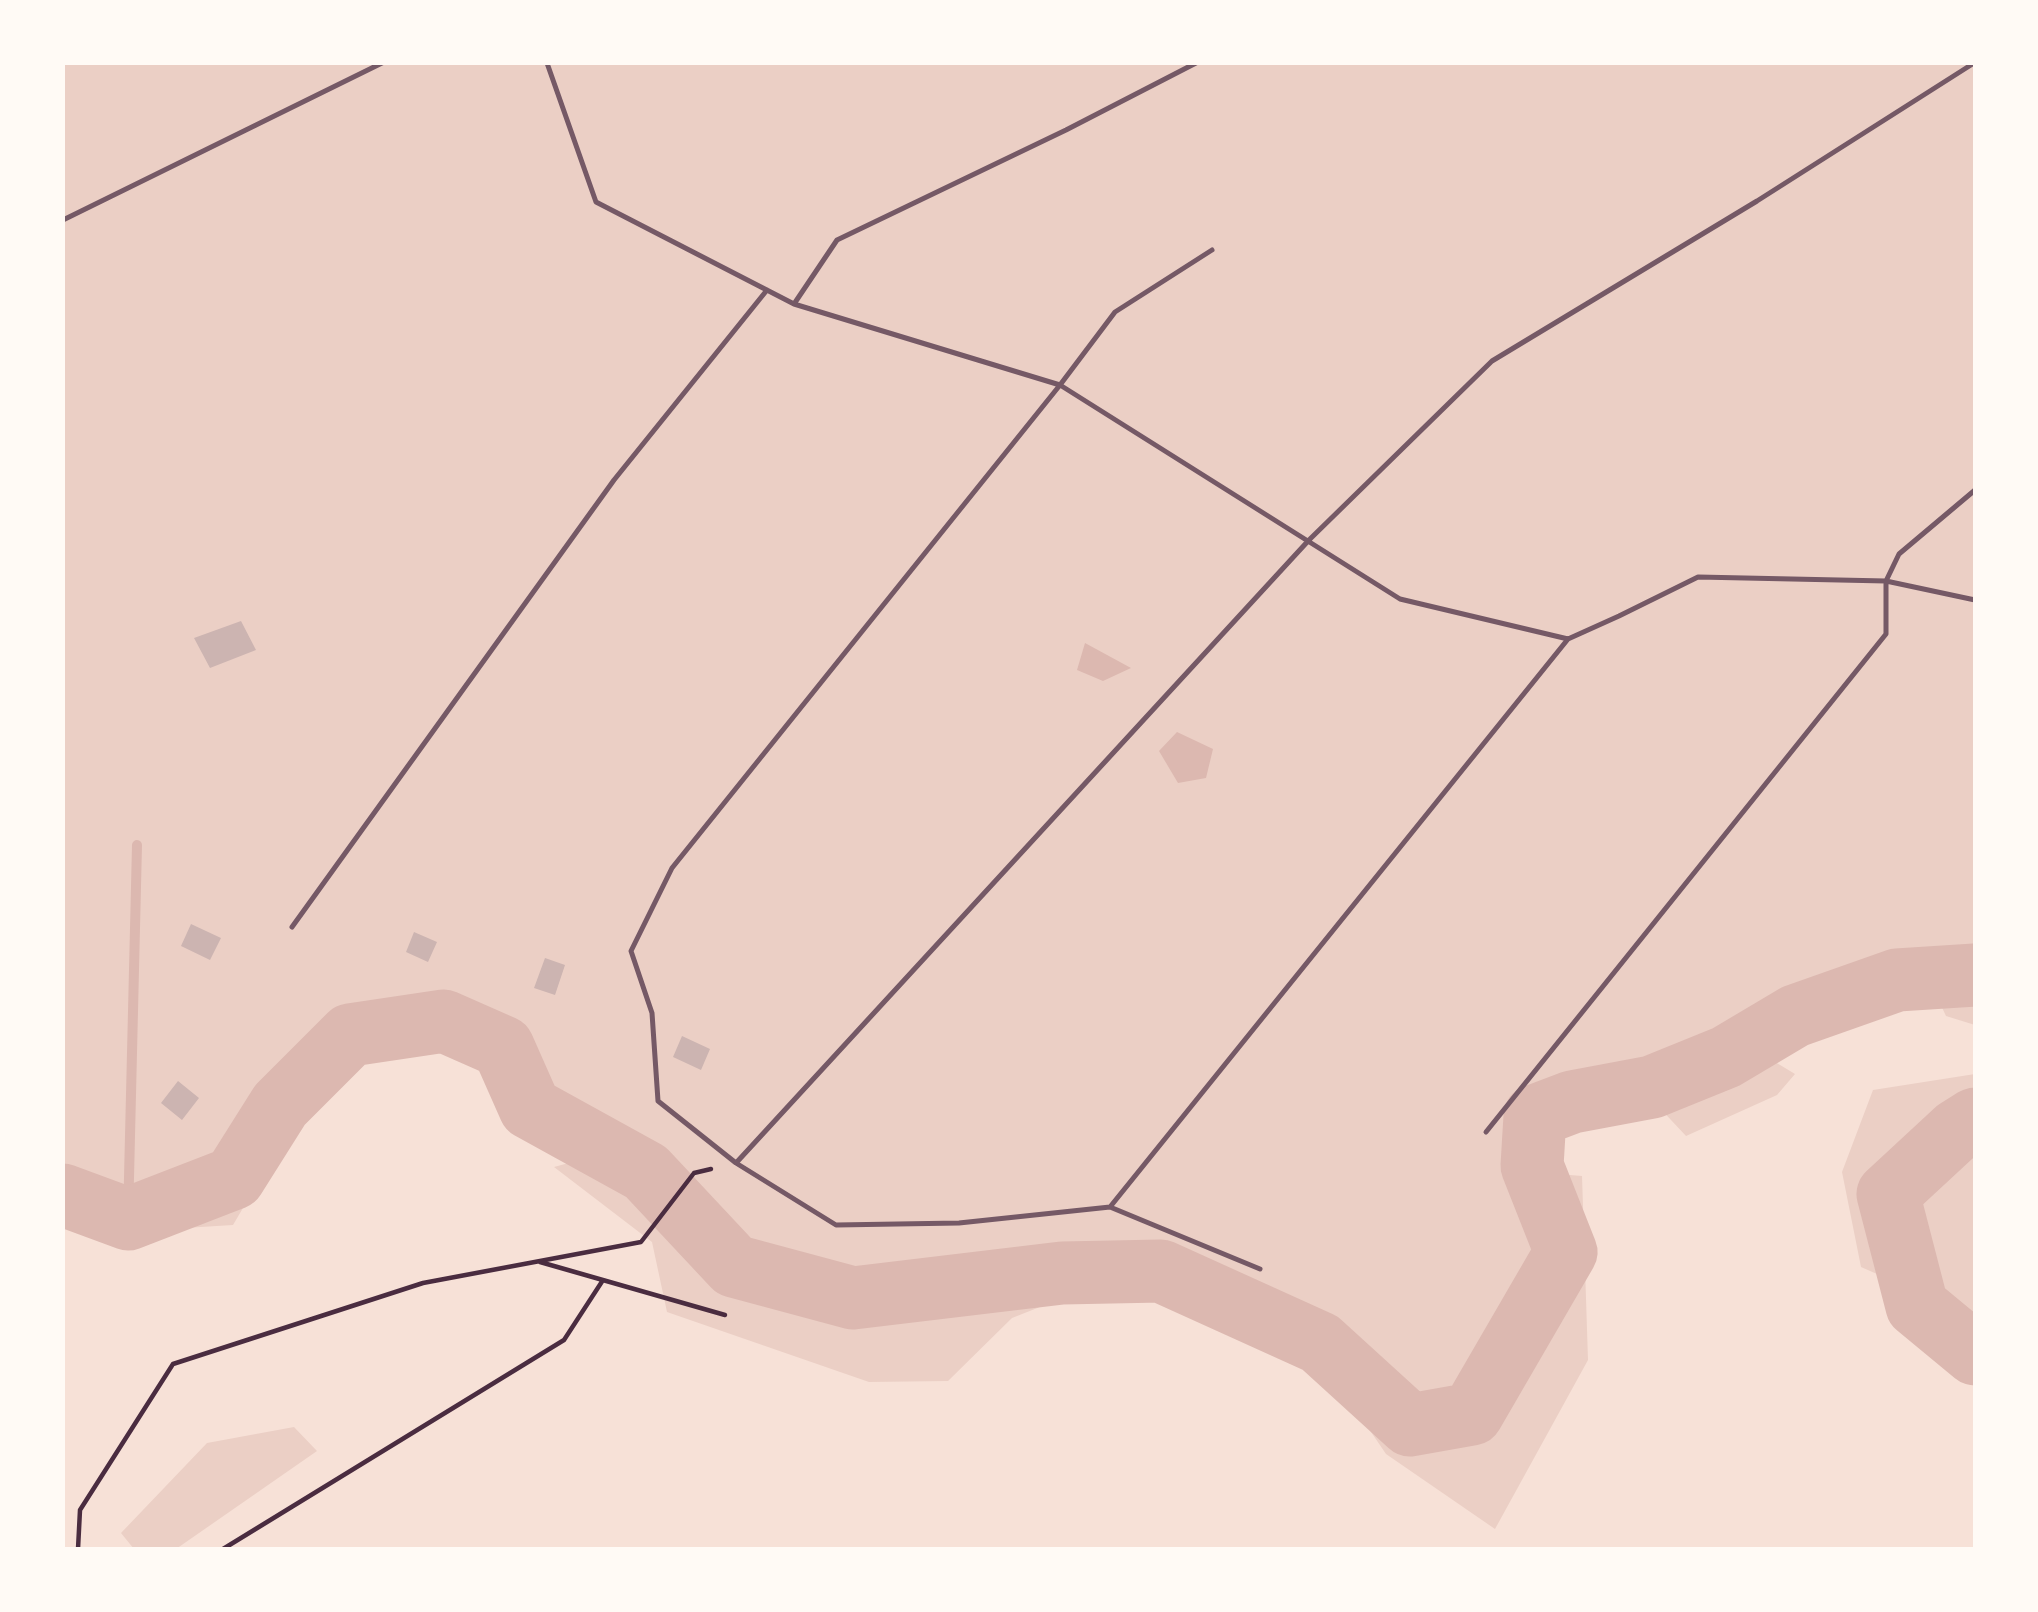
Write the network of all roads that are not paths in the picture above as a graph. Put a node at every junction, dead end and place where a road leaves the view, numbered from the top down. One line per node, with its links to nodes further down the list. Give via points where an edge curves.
1 (382, 63): 5 (lane)
2 (547, 63): 7 (lane, via 596,202)
3 (1196, 63): 8 (lane, via 837,240)
4 (1974, 63): 11 (lane, via 1492,361)
5 (63, 220)
6 (1212, 250): 9 (lane, via 1115,312)
7 (767, 290): 8 (lane); 15 (lane, via 614,480)
8 (794, 304): 9 (lane)
9 (1060, 385): 11 (lane); 17 (lane, via 672,868 631,951 652,1013 659,1101)
10 (1975, 490): 12 (lane, via 1899,554)
11 (1308, 540): 14 (lane, via 1400,599); 17 (lane)
12 (1886, 581): 13 (lane); 14 (lane, via 1698,577); 16 (lane, via 1886,634)
13 (1975, 600)
14 (1568, 639): 18 (lane)
15 (292, 927)
16 (1486, 1132)
17 (736, 1163): 18 (lane, via 836,1225 959,1223)
18 (1110, 1207): 19 (lane)
19 (1260, 1269)

